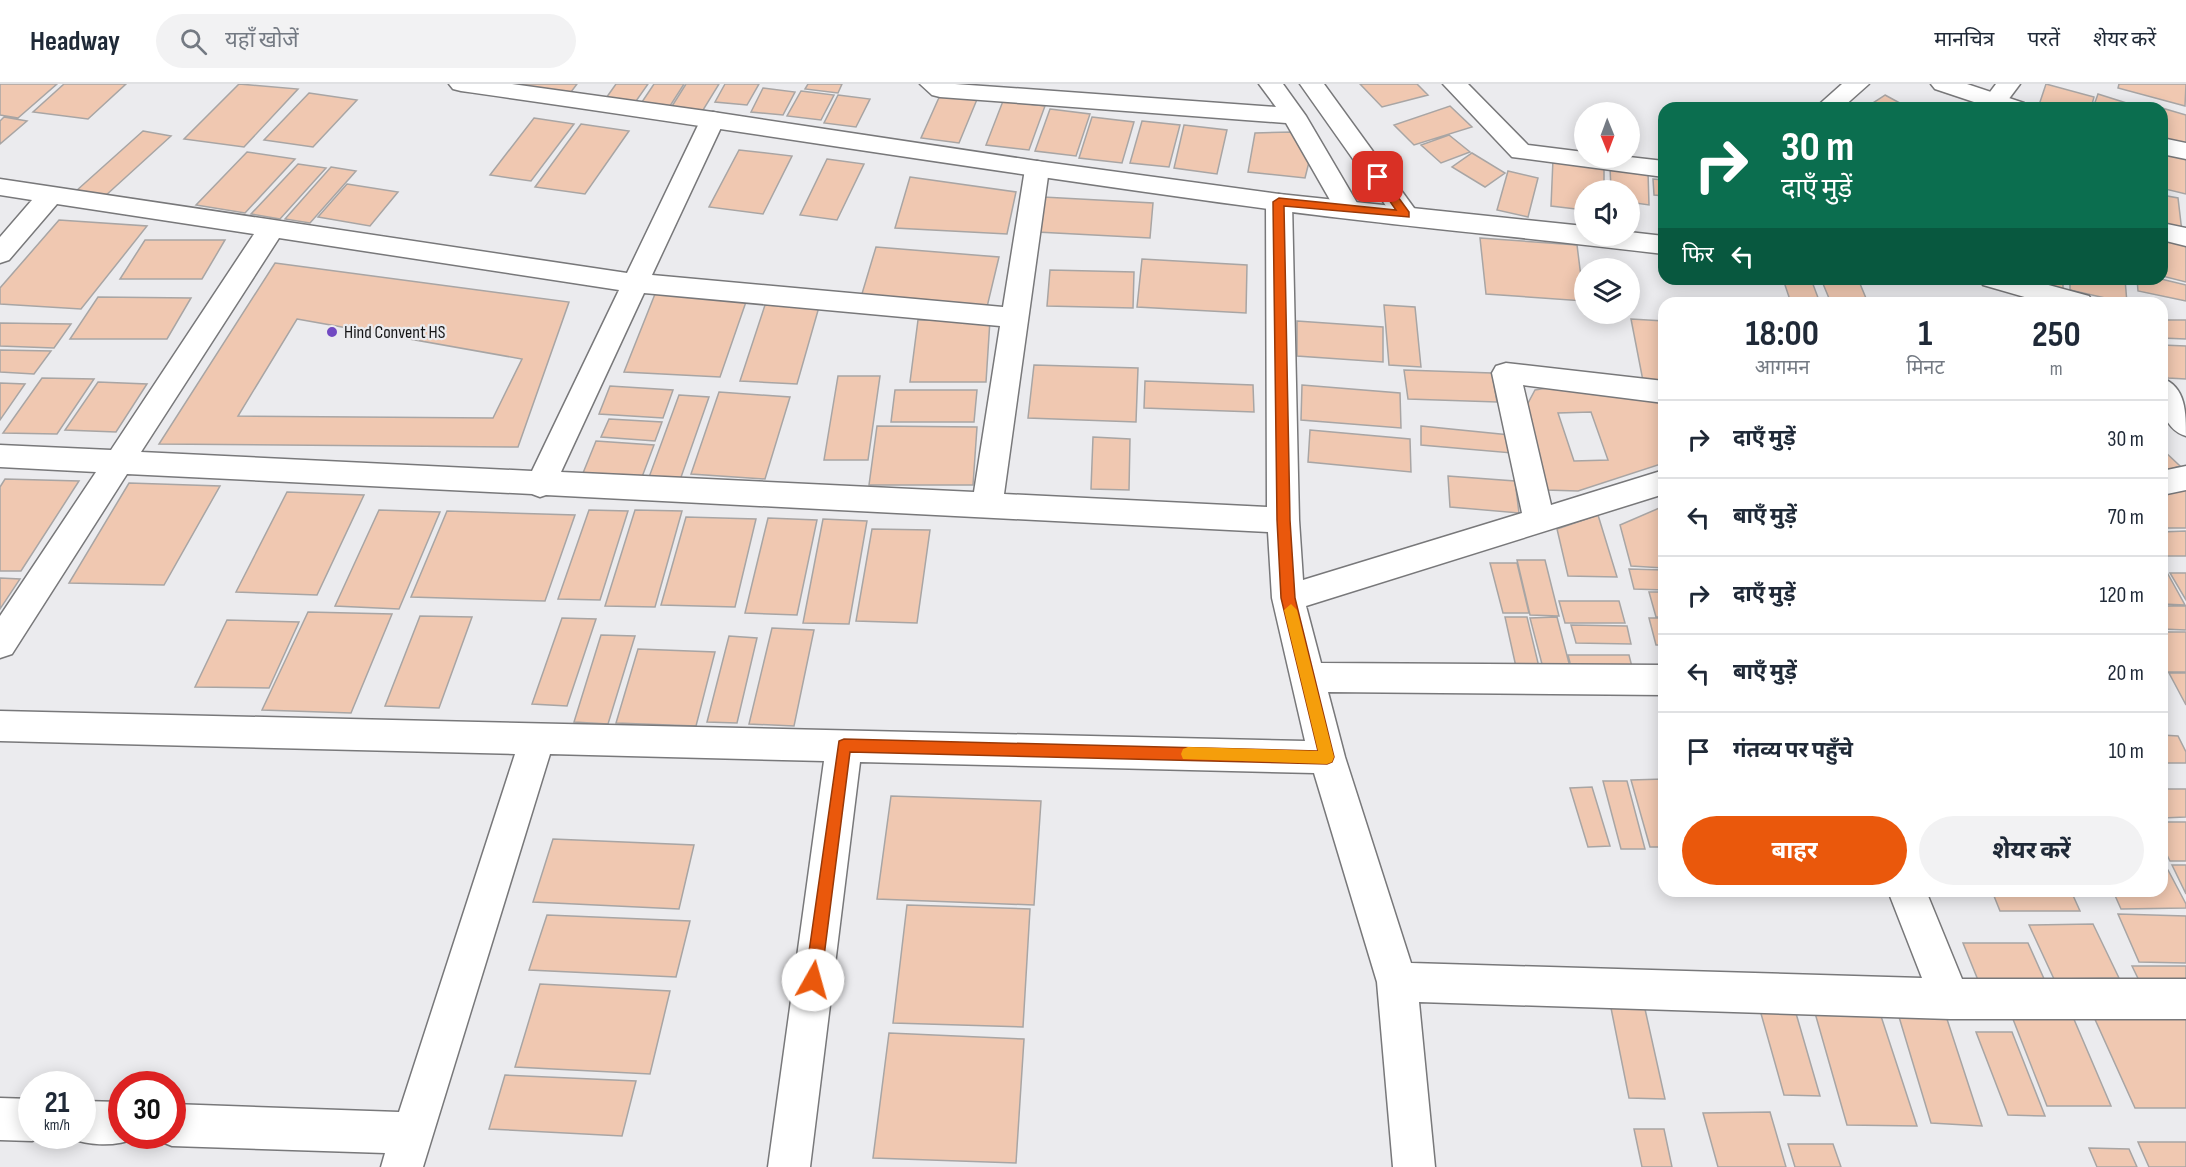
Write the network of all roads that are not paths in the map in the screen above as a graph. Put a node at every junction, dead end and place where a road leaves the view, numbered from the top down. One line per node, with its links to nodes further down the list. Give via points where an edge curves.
1 (461, 84): 11 (street)
2 (932, 84): 10 (street, via 940,90)
3 (1271, 84): 10 (street)
4 (1312, 84): 20 (street)
5 (1455, 84): 14 (street, via 1521,152)
6 (1857, 84): 9 (street)
7 (1943, 84): 8 (street)
8 (2002, 100)
9 (1834, 102)
10 (1294, 116): 19 (street)
11 (713, 119): 15 (street); 28 (street)
12 (2168, 147): 13 (street)
13 (2186, 151)
14 (1658, 168)
15 (1037, 169): 18 (street); 31 (street)
16 (0, 187): 17 (street)
17 (50, 195): 21 (street); 27 (street)
18 (1279, 202): 19 (street); 42 (street)
19 (1347, 208): 20 (street)
20 (1405, 214): 23 (street)
21 (271, 229): 28 (street); 36 (street)
22 (2168, 233): 24 (street)
23 (1574, 234)
24 (2186, 237)
25 (1640, 242): 26 (street)
26 (1658, 244)
27 (0, 254)
28 (635, 283): 31 (street); 39 (street)
29 (2014, 285): 30 (street)
30 (2057, 297)
31 (1015, 318): 41 (street)
32 (1658, 391): 43 (street, via 1506,373)
33 (2168, 398): 34 (street)
34 (2186, 425)
35 (0, 456): 36 (street)
36 (120, 461): 39 (street); 45 (street)
37 (2186, 478): 38 (street)
38 (2168, 482)
39 (540, 484): 41 (street)
40 (1658, 484): 43 (street)
41 (987, 505): 42 (street)
42 (1283, 520): 44 (street)
43 (1539, 521): 44 (street)
44 (1288, 598): 46 (street)
45 (0, 644)
46 (1306, 677): 47 (street); 51 (street)
47 (1658, 680)
48 (0, 726): 49 (street)
49 (537, 738): 50 (street); 59 (street)
50 (844, 745): 51 (street); 60 (street)
51 (1327, 757): 53 (street)
52 (1909, 897): 54 (street)
53 (1397, 982): 54 (street); 61 (street)
54 (1950, 999): 55 (street)
55 (2186, 999)
56 (0, 1119): 57 (street)
57 (18, 1120)
58 (186, 1126): 59 (street)
59 (408, 1150)
60 (789, 1167)
61 (1414, 1167)

